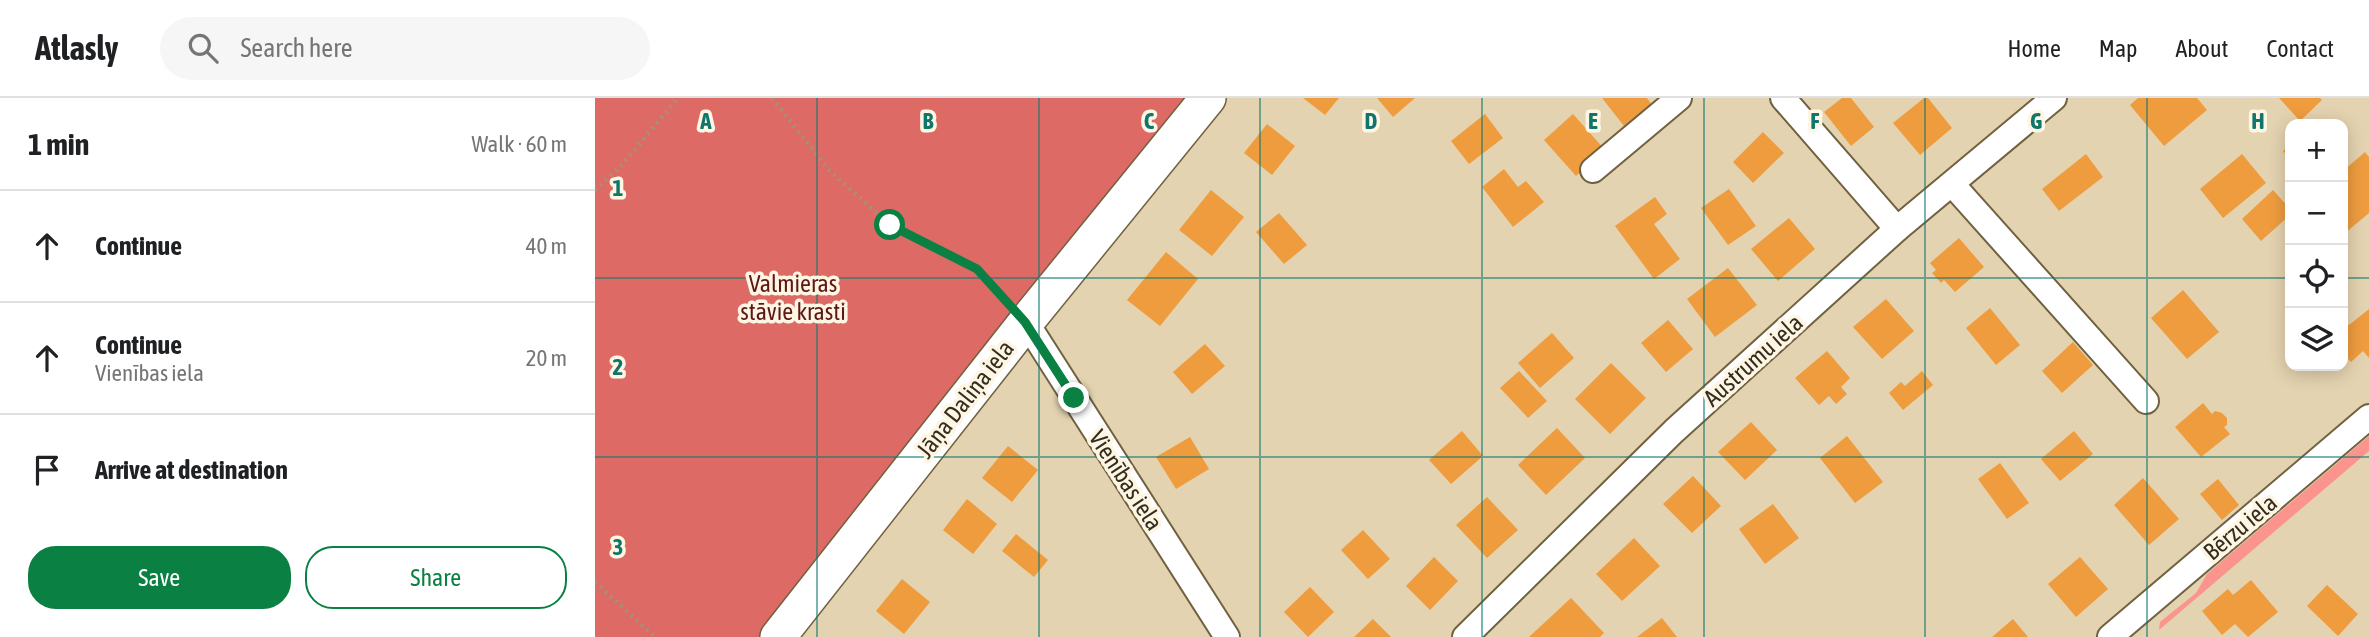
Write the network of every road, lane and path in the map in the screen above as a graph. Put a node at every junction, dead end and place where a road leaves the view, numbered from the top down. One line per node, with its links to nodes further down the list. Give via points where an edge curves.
1 (678, 98): 9 (path)
2 (772, 98): 11 (path, via 829,170 890,225 977,269)
3 (1208, 98): 11 (street, Jāņa Daliņa iela)
4 (1679, 98): 7 (street)
5 (1783, 98): 10 (street)
6 (2054, 98): 8 (street, Austrumu iela)
7 (1593, 170)
8 (1952, 184): 10 (street, Austrumu iela); 12 (street)
9 (595, 190)
10 (1897, 229): 18 (street, Austrumu iela, via 1674,431)
11 (1025, 322): 16 (street, Jāņa Daliņa iela); 17 (street, Vienības iela)
12 (2146, 401)
13 (2369, 417): 19 (street, Bērzu iela)
14 (595, 582): 15 (path)
15 (655, 637)
16 (778, 637)
17 (1227, 637)
18 (1465, 637)
19 (2110, 637)

